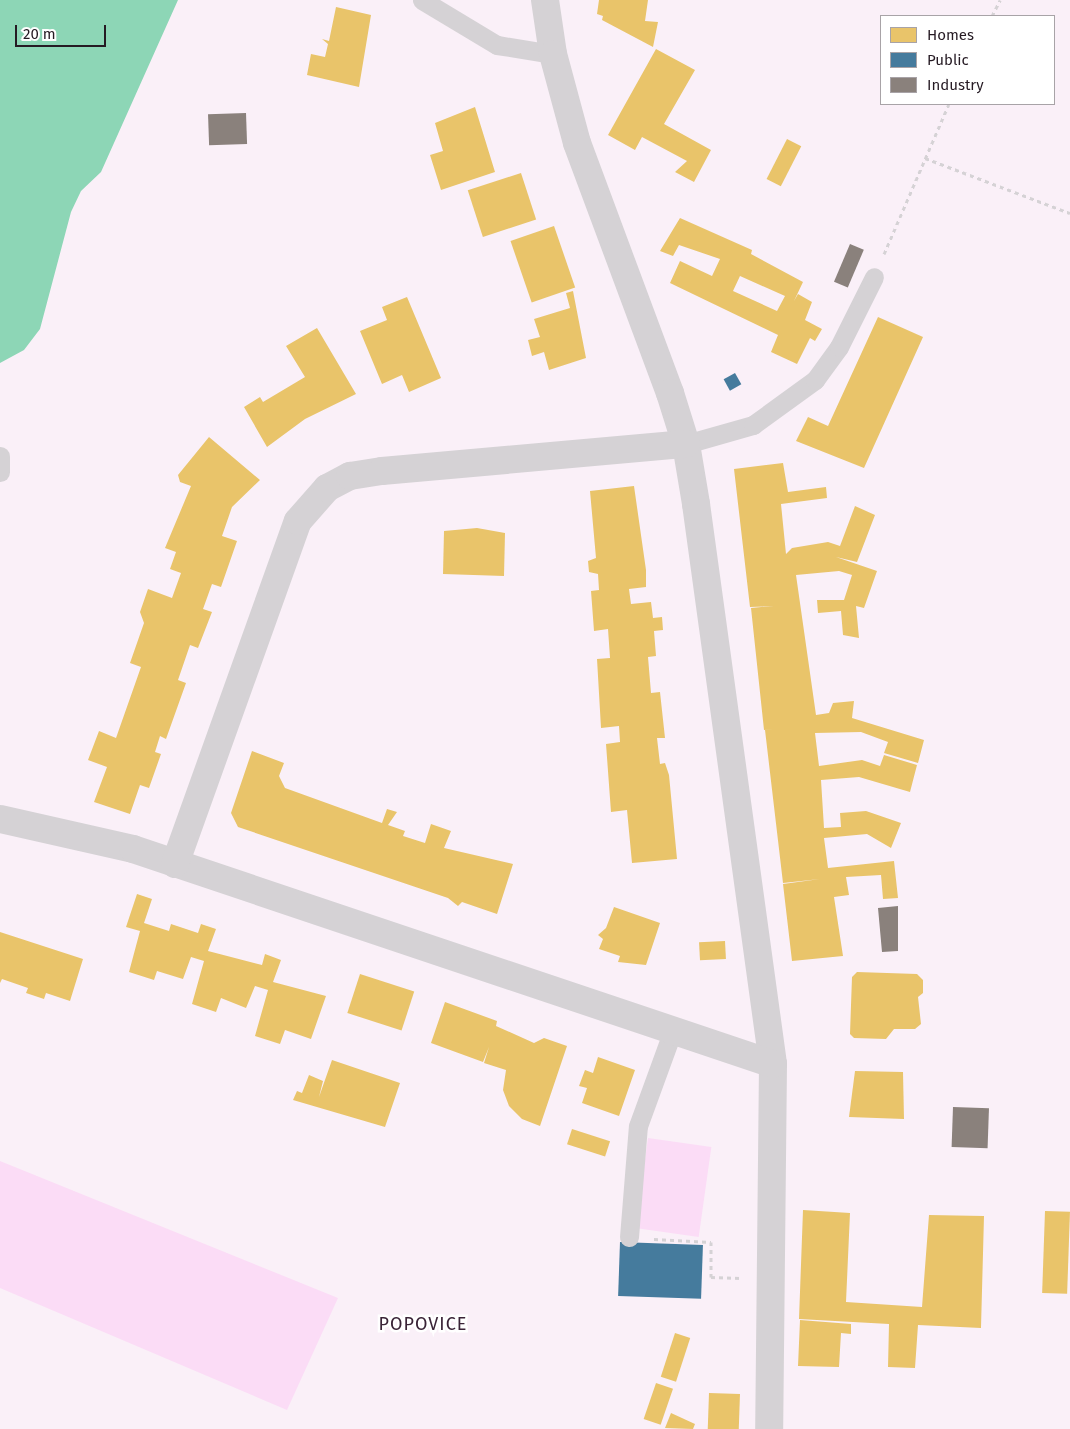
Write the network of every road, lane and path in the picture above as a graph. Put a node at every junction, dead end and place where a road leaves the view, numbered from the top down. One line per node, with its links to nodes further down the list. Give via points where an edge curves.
1 (422, 0): 5 (lane, via 504,48)
2 (545, 0): 5 (street)
3 (1000, 0): 4 (path)
4 (992, 15)
5 (553, 54): 10 (street, via 577,143)
6 (949, 105): 7 (path)
7 (925, 158): 8 (path); 9 (path)
8 (1070, 213)
9 (874, 277): 10 (lane, via 839,347 815,380 753,425)
10 (686, 444): 14 (street, via 382,471 350,476 327,488 307,507 295,528); 16 (street)
11 (0, 456): 12 (lane)
12 (0, 472)
13 (0, 819): 14 (street, via 133,849)
14 (175, 864): 15 (street)
15 (673, 1030): 16 (street); 17 (lane, via 638,1126)
16 (773, 1064): 19 (street)
17 (629, 1237): 18 (path, via 711,1242 711,1277)
18 (741, 1278)
19 (769, 1429)

